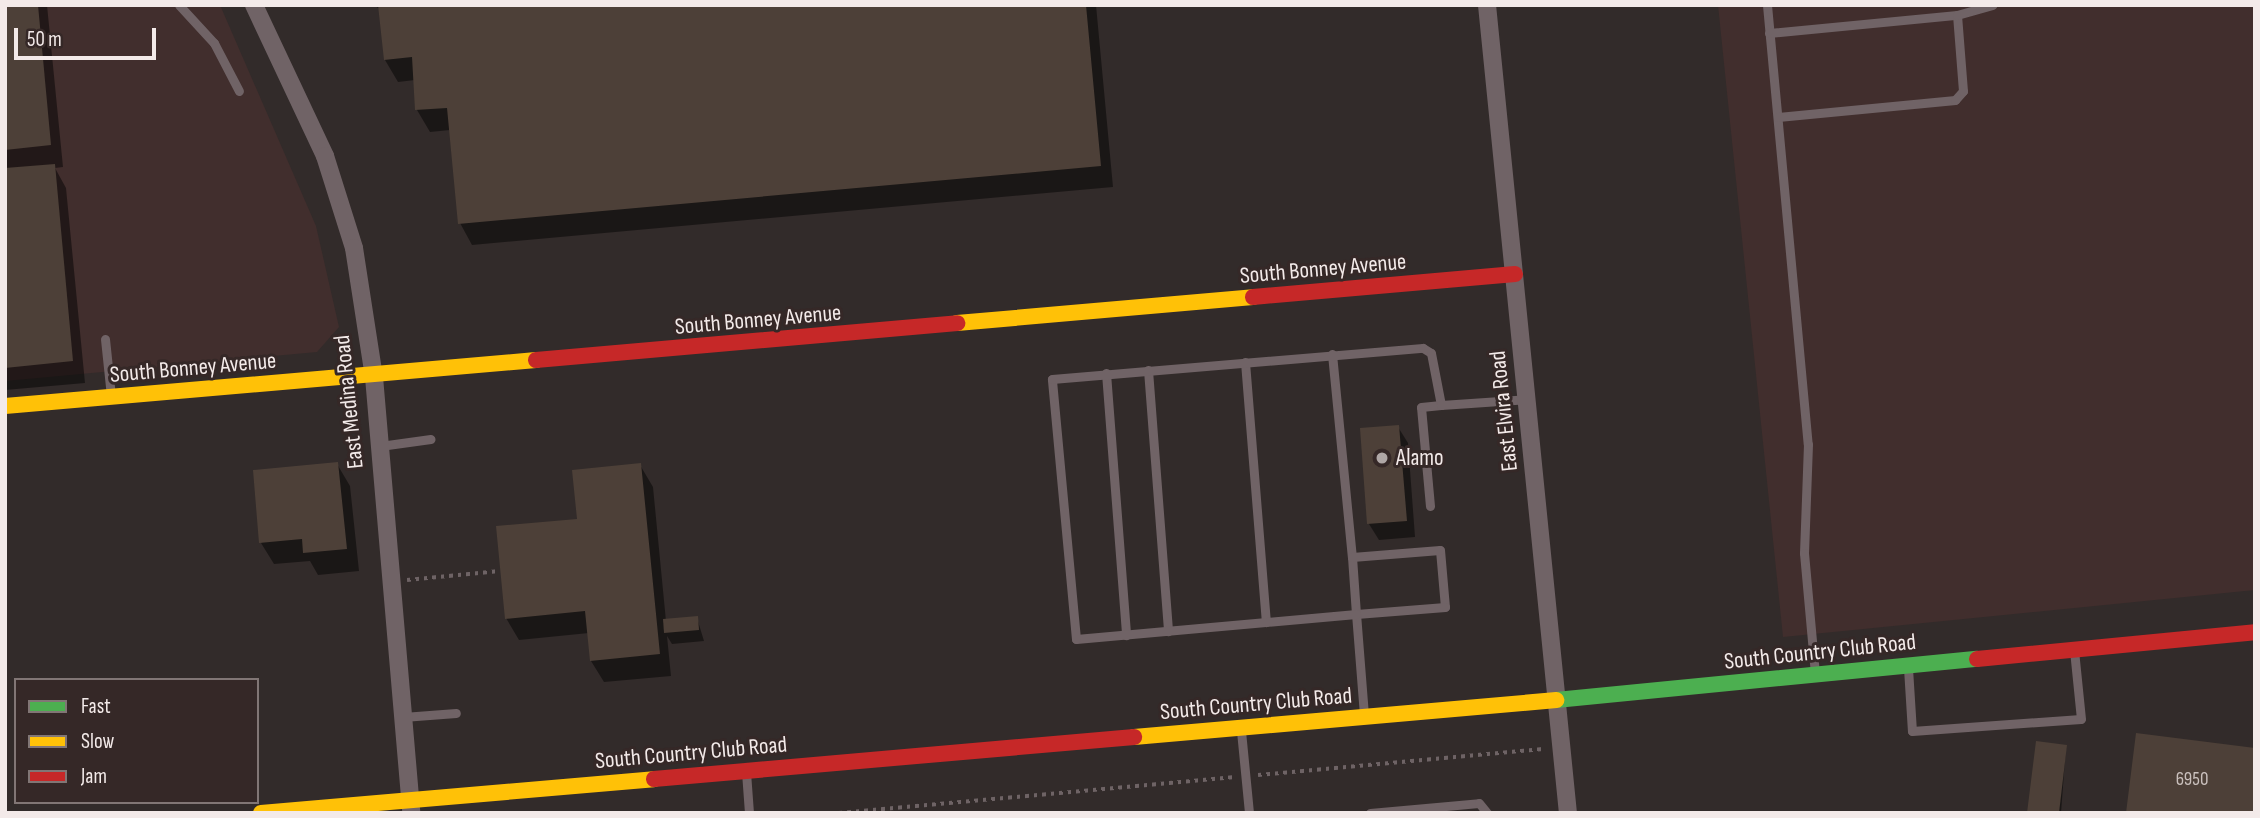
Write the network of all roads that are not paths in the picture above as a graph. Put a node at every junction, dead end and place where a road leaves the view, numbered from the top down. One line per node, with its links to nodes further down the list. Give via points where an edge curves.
1 (179, 5): 8 (lane, via 214,43)
2 (254, 5): 16 (street, East Medina Road, via 325,156 354,248)
3 (1487, 5): 10 (street, East Elvira Road)
4 (1767, 5): 7 (lane)
5 (1993, 5): 6 (lane)
6 (1958, 15): 7 (lane); 9 (lane, via 1964,91 1955,100)
7 (1769, 33): 9 (lane)
8 (239, 91)
9 (1778, 117): 32 (lane, via 1808,444 1804,553)
10 (1515, 274): 16 (street, South Bonney Avenue); 18 (street, East Elvira Road)
11 (106, 339): 17 (lane)
12 (1332, 354): 13 (lane); 19 (lane, via 1423,348 1432,352); 24 (lane)
13 (1245, 362): 14 (lane); 26 (lane)
14 (1148, 370): 15 (lane); 27 (lane)
15 (1106, 373): 29 (lane); 29 (lane, via 1052,379 1076,639)
16 (374, 377): 17 (street, South Bonney Avenue); 22 (street, East Medina Road)
17 (111, 398): 20 (street, South Bonney Avenue)
18 (1528, 400): 19 (lane); 33 (street, East Elvira Road)
19 (1441, 405): 23 (lane, via 1421,407)
20 (5, 406)
21 (431, 439): 22 (lane)
22 (380, 446): 35 (street, East Medina Road)
23 (1430, 506)
24 (1352, 557): 25 (lane); 25 (lane, via 1440,550 1445,607)
25 (1356, 614): 26 (lane); 36 (lane)
26 (1266, 622): 27 (lane)
27 (1168, 631): 29 (lane)
28 (2255, 632): 30 (street, South Country Club Road)
29 (1126, 635)
30 (2074, 650): 31 (street, South Country Club Road); 31 (lane, via 2081,719 1913,731)
31 (1908, 666): 32 (street, South Country Club Road)
32 (1816, 675): 33 (street, South Country Club Road)
33 (1558, 700): 36 (street, South Country Club Road); 45 (street, East Elvira Road)
34 (456, 713): 35 (lane)
35 (403, 717): 39 (street, East Medina Road)
36 (1364, 717): 37 (street, South Country Club Road)
37 (1241, 728): 38 (street, South Country Club Road); 42 (lane)
38 (746, 771): 39 (street, South Country Club Road); 41 (lane)
39 (411, 806): 40 (street, South Country Club Road)
40 (261, 813)
41 (749, 813)
42 (1249, 813)
43 (1370, 813): 44 (lane, via 1479,803)
44 (1488, 813)
45 (1568, 813)

